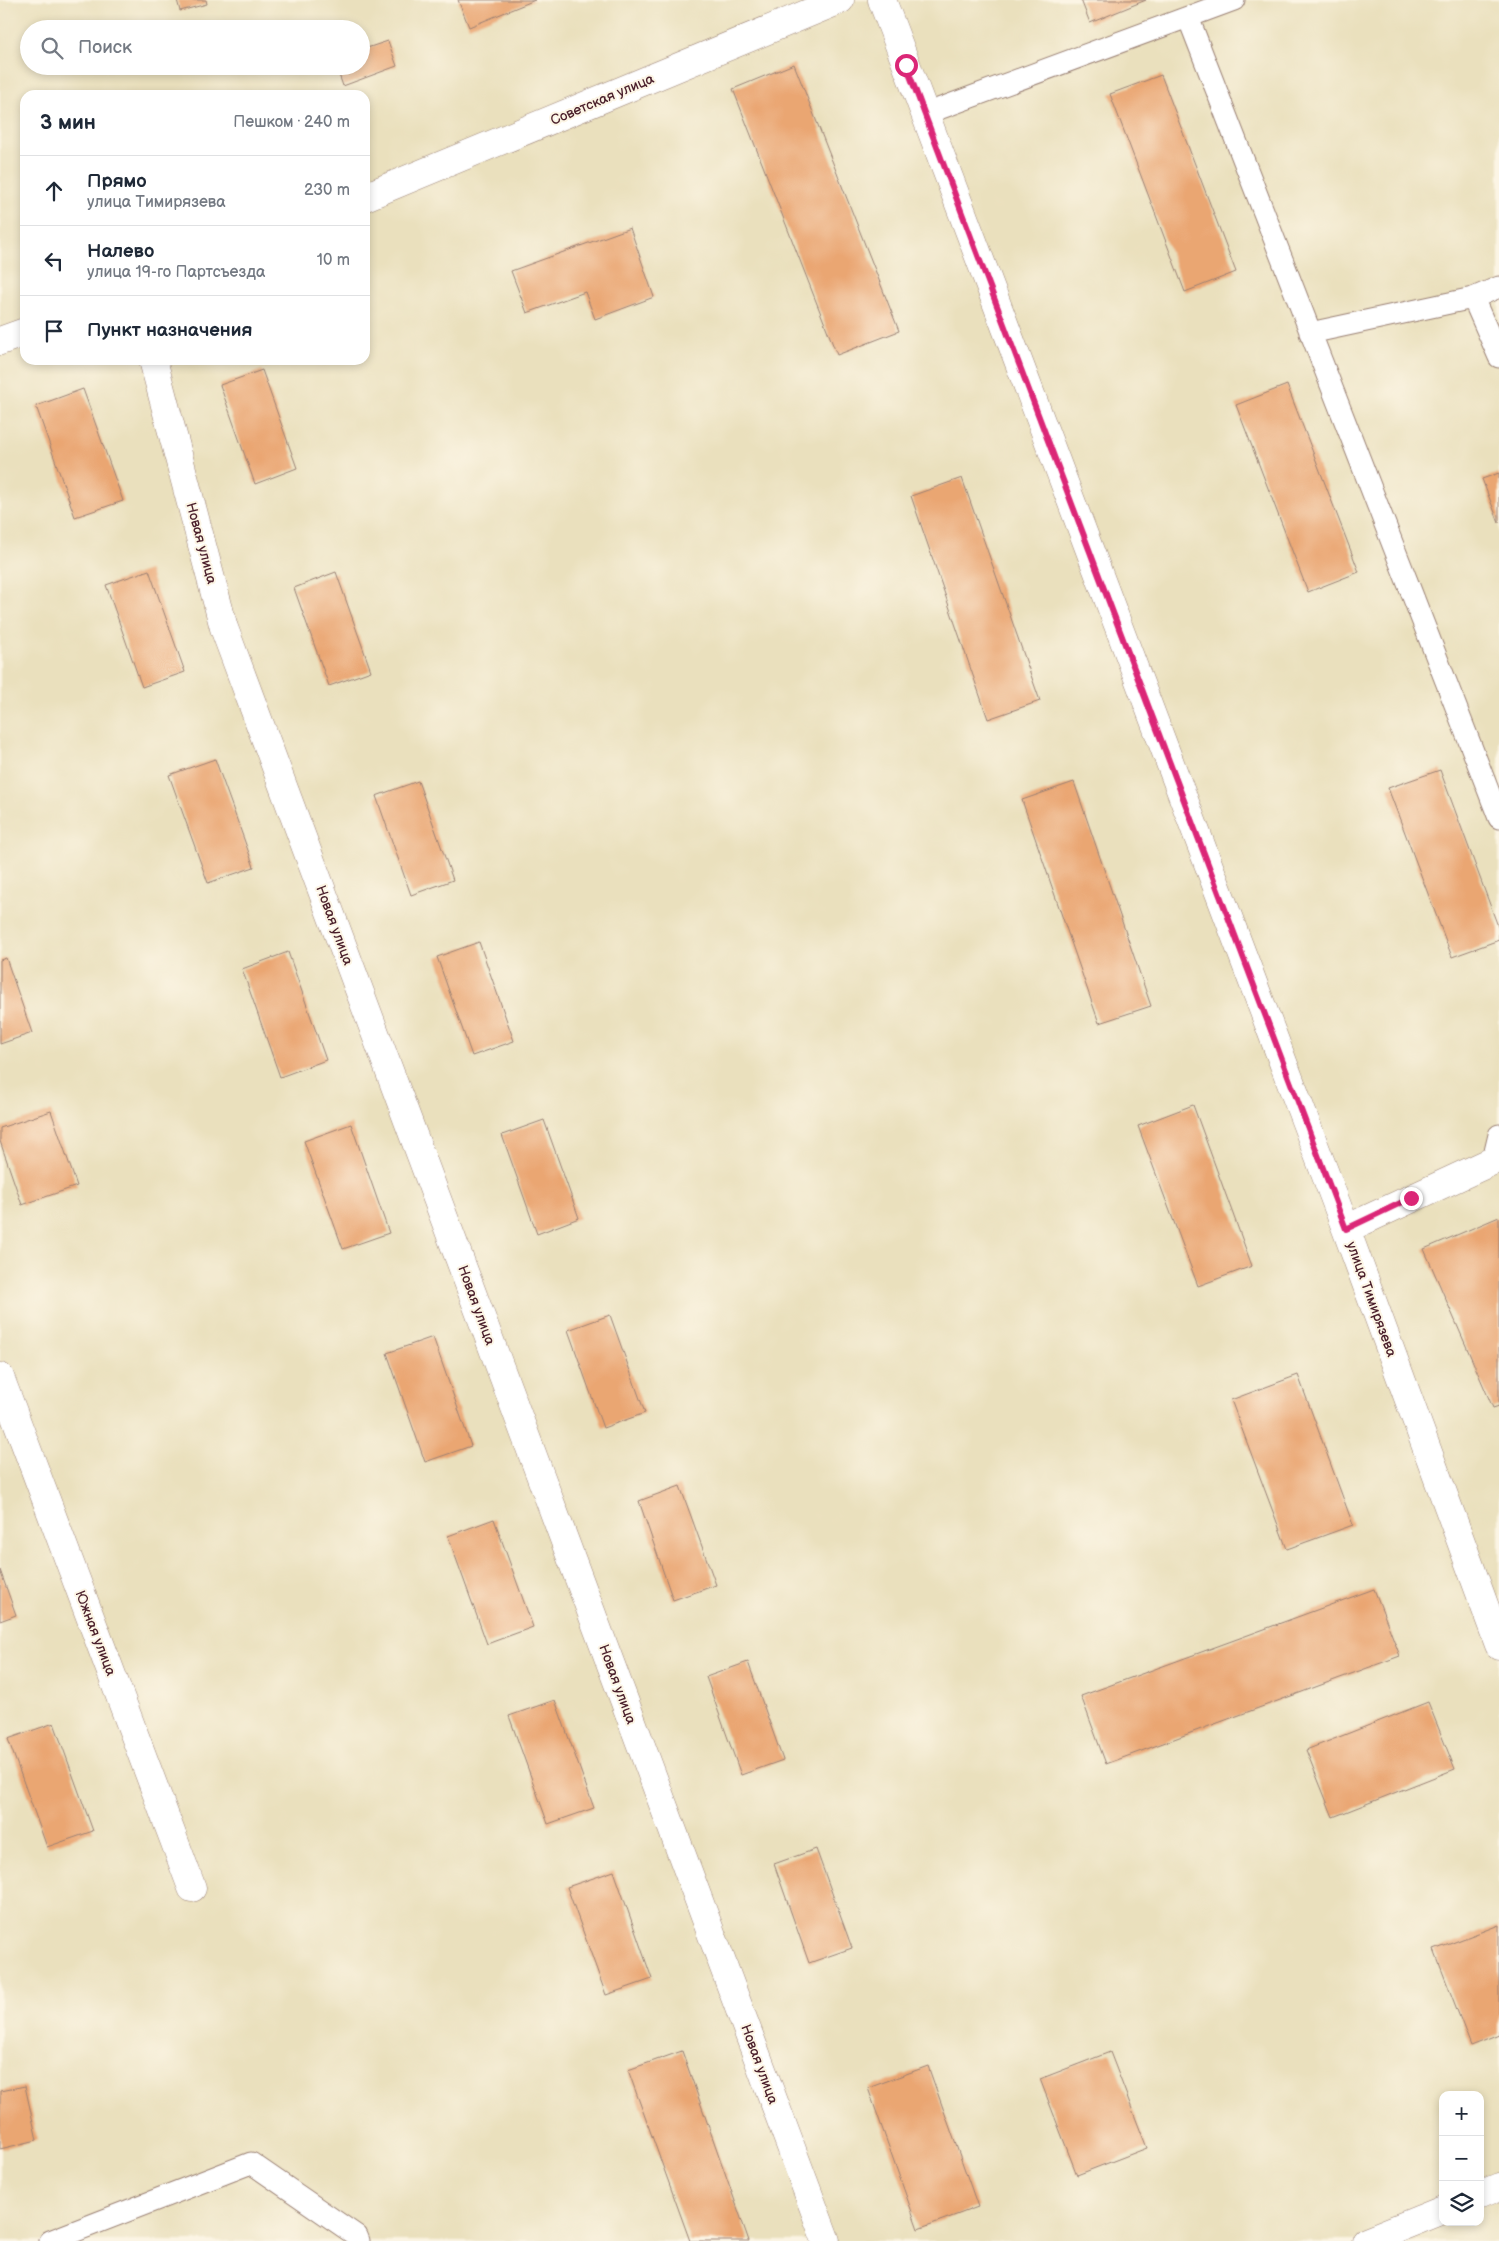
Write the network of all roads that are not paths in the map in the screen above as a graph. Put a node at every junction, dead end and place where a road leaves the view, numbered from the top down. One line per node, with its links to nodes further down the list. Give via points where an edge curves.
1 (840, 0): 6 (street, Советская улица)
2 (882, 0): 5 (street, улица Тимирязева)
3 (1234, 0): 4 (lane)
4 (1188, 17): 5 (lane); 9 (lane)
5 (925, 114): 16 (street, улица Тимирязева)
6 (370, 196)
7 (1499, 288): 8 (lane)
8 (1473, 298): 9 (lane); 12 (lane)
9 (1310, 333): 14 (lane)
10 (20, 334): 11 (street)
11 (0, 341)
12 (1499, 357)
13 (154, 365): 25 (street, Новая улица, via 224,628)
14 (1499, 818)
15 (1497, 1151): 16 (street)
16 (1346, 1229): 18 (street, улица Тимирязева)
17 (0, 1377): 19 (street, Южная улица)
18 (1499, 1645)
19 (192, 1888)
20 (1499, 2187): 21 (street)
21 (1484, 2193)
22 (1439, 2212): 26 (street)
23 (50, 2241): 24 (lane, via 251,2163 357,2236)
24 (359, 2241)
25 (826, 2241)
26 (1366, 2241)

